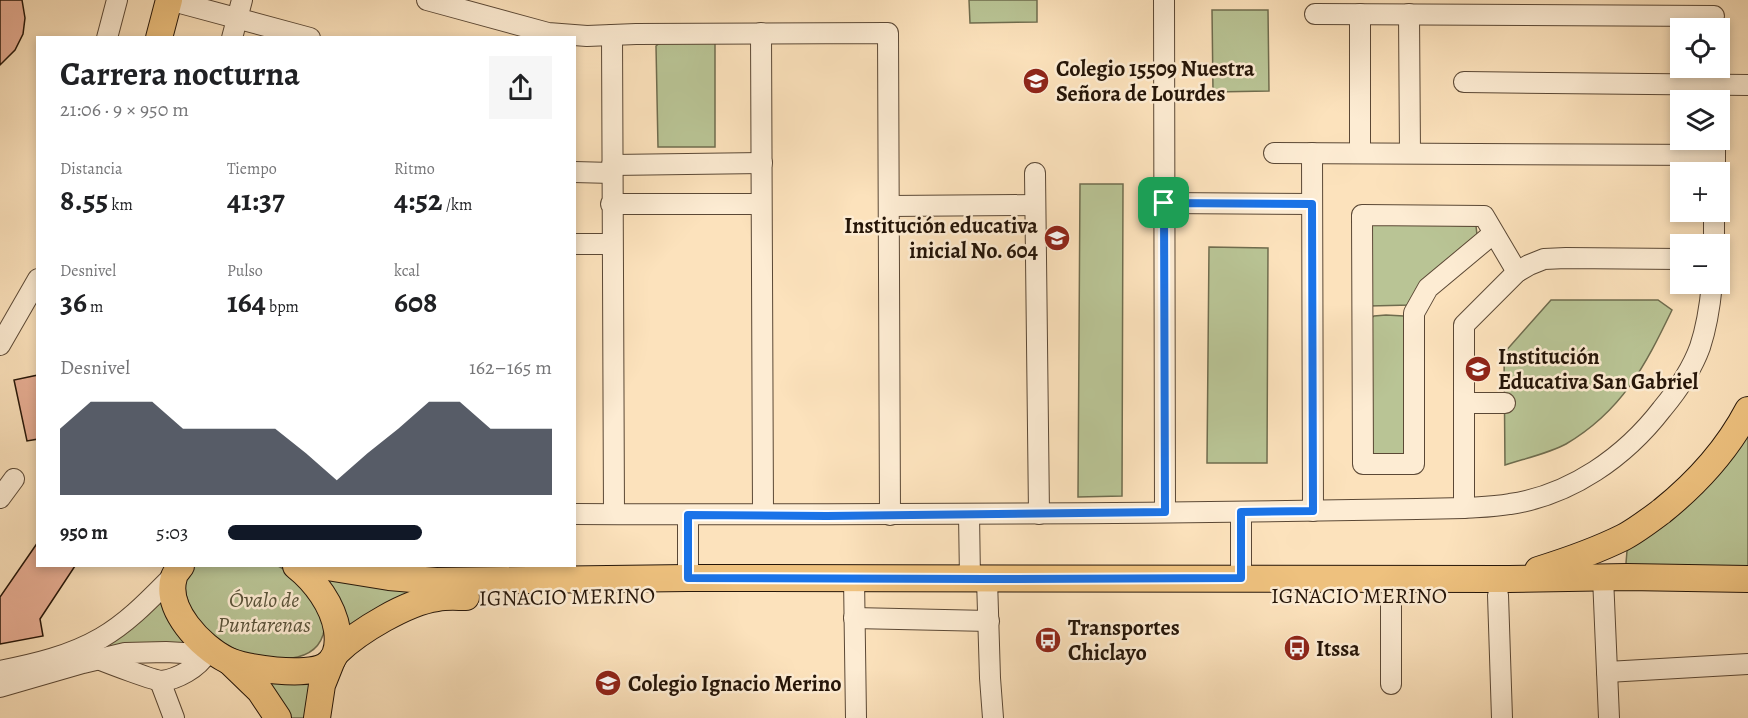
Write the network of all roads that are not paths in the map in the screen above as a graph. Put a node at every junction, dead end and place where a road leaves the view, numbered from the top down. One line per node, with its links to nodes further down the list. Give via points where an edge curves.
1 (117, 0): 13 (street)
2 (170, 0): 5 (street); 14 (main road)
3 (427, 0): 11 (street)
4 (1164, 0): 29 (street)
5 (240, 9): 15 (street); 16 (street)
6 (1315, 14): 7 (street)
7 (1360, 14): 8 (street); 22 (street)
8 (1409, 14): 9 (street); 23 (street)
9 (1714, 15)
10 (761, 33): 12 (street); 25 (street); 34 (street, via 888,33)
11 (547, 35): 12 (street)
12 (612, 35): 26 (street)
13 (108, 36)
14 (160, 36)
15 (233, 36)
16 (305, 36)
17 (1464, 82): 18 (street)
18 (1714, 84): 19 (street)
19 (1748, 86)
20 (1274, 153): 21 (street)
21 (1312, 153): 22 (street); 32 (street)
22 (1360, 153): 23 (street)
23 (1410, 153): 24 (street)
24 (1715, 156)
25 (762, 163): 26 (street); 31 (street)
26 (612, 169): 27 (street); 30 (street)
27 (576, 172)
28 (1035, 173): 33 (street)
29 (1164, 203): 32 (street); 50 (street)
30 (611, 204): 31 (street); 37 (street)
31 (761, 204): 54 (street)
32 (1312, 204): 49 (street)
33 (1035, 205): 34 (street); 57 (street)
34 (889, 206): 55 (street)
35 (1494, 233): 35 (street, via 1484,216 1362,215 1363,464 1414,464 1414,313 1428,288); 39 (street)
36 (576, 244): 37 (street)
37 (612, 244): 53 (street)
38 (1670, 259): 39 (street, via 1544,259)
39 (1517, 272): 43 (street, via 1464,325)
40 (36, 282): 42 (street)
41 (1710, 294): 48 (street, via 1705,328 1689,370 1643,433 1624,450 1582,478 1536,498)
42 (0, 345)
43 (1464, 403): 44 (street); 48 (street)
44 (1504, 404)
45 (1748, 410): 59 (main road, via 1723,451 1693,485)
46 (14, 479): 47 (street)
47 (0, 498)
48 (1464, 508): 49 (street)
49 (1313, 511): 51 (street)
50 (1165, 512): 51 (street); 57 (street)
51 (1241, 512): 64 (street)
52 (576, 514): 53 (street)
53 (614, 514): 58 (street)
54 (763, 514): 55 (street); 58 (street)
55 (890, 514): 56 (street)
56 (969, 514): 57 (street); 69 (street)
57 (1039, 514)
58 (688, 515): 63 (street)
59 (1625, 536): 66 (main road, via 1617,549); 67 (main road)
60 (297, 567): 72 (main road, via 322,594 336,624)
61 (327, 567): 63 (main road, via 414,581)
62 (177, 569): 73 (main road, via 173,590 180,615); 76 (street, via 144,604 102,638 68,654)
63 (688, 578): 71 (main road)
64 (1241, 578): 67 (main road); 69 (main road)
65 (1748, 579): 66 (main road)
66 (1615, 585): 67 (main road); 68 (main road); 77 (street)
67 (1504, 587): 70 (main road, IGNACIO MERINO); 86 (street)
68 (1748, 587)
69 (983, 594): 70 (main road, IGNACIO MERINO); 71 (main road); 71 (street); 85 (street)
70 (1391, 595): 79 (street)
71 (854, 598): 72 (main road, IGNACIO MERINO, via 437,598 391,615 348,641); 84 (street)
72 (335, 656): 73 (main road, via 318,669 284,671 248,667); 83 (main road, via 322,685)
73 (218, 657): 74 (street, via 145,652); 78 (street); 82 (main road, via 260,691)
74 (98, 660): 78 (street); 80 (street)
75 (1748, 664): 77 (street)
76 (0, 671)
77 (1607, 672): 87 (street)
78 (160, 681): 81 (street)
79 (1391, 684)
80 (0, 687)
81 (174, 718)
82 (278, 718)
83 (317, 718)
84 (856, 718)
85 (993, 718)
86 (1502, 718)
87 (1609, 718)

